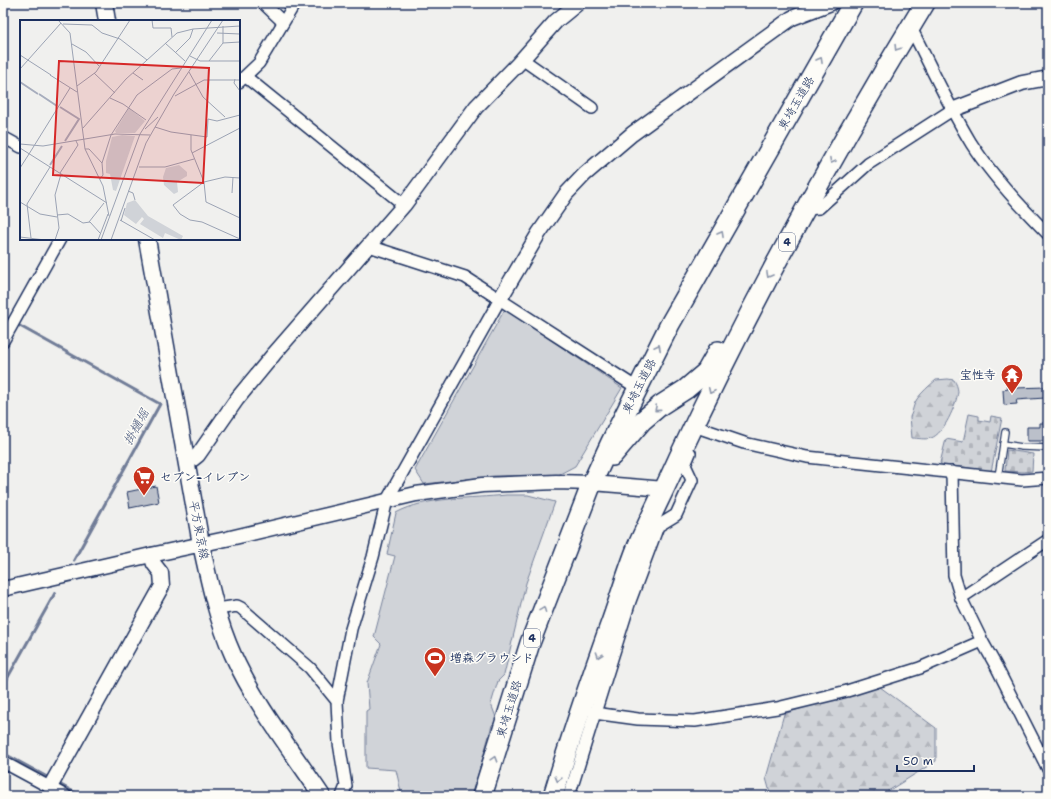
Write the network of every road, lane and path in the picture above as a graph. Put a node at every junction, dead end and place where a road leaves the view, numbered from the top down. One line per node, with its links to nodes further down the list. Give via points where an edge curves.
1 (104, 3): 8 (main road)
2 (263, 3): 9 (street)
3 (295, 3): 9 (street)
4 (578, 3): 11 (street, via 556,21)
5 (831, 3): 24 (street, via 792,18 632,134 591,168 553,211)
6 (925, 3): 10 (highway, 4)
7 (849, 4): 36 (highway, 東埼玉道路 / 4, one-way to 7, via 670,324)
8 (107, 20)
9 (283, 22): 13 (street, via 259,63)
10 (910, 26): 15 (street); 19 (highway, 4, one-way to 19)
11 (522, 59): 14 (street); 18 (street, via 476,107)
12 (1048, 78): 15 (street, via 1022,83)
13 (242, 80): 18 (street)
14 (592, 108)
15 (952, 110): 19 (street, via 868,164 818,208); 20 (street, via 989,168)
16 (3, 137): 17 (street)
17 (20, 147)
18 (404, 205): 23 (street)
19 (806, 209): 25 (highway, 4, one-way to 25)
20 (1048, 234)
21 (59, 240): 26 (street)
22 (147, 240): 32 (main road, 平方東京線)
23 (369, 246): 24 (street, via 465,276); 32 (street, via 237,399 198,455)
24 (500, 299): 27 (street); 38 (street)
25 (750, 311): 28 (highway, 4, one-way to 28); 36 (highway, one-way to 36, via 723,344 706,372 642,421)
26 (3, 341)
27 (631, 384)
28 (697, 427): 33 (street, via 744,443 807,457); 37 (highway, 4); 47 (street, via 685,465 692,480 676,515 658,526 630,601)
29 (1005, 432): 30 (lane)
30 (1003, 444): 31 (lane); 34 (lane)
31 (1048, 448)
32 (186, 460): 40 (main road, 平方東京線)
33 (952, 472): 34 (street); 43 (street, via 954,575)
34 (998, 477): 35 (street, via 1022,480)
35 (1048, 478)
36 (592, 483): 37 (street); 38 (street, via 482,485); 54 (highway, 東埼玉道路 / 4, one-way to 36, via 530,643)
37 (664, 489): 55 (highway, 4, one-way to 55, via 638,547)
38 (387, 500): 40 (street); 46 (street, via 352,629)
39 (1048, 540): 43 (street)
40 (201, 544): 41 (street); 44 (main road, 平方東京線)
41 (151, 555): 42 (street); 50 (street, via 161,573 162,586)
42 (3, 589)
43 (961, 598): 45 (street)
44 (217, 609): 46 (street, via 237,606 242,608 310,668); 52 (main road, 平方東京線, via 242,674)
45 (982, 641): 47 (street, via 920,668 847,691 777,708 695,721 638,719); 49 (street)
46 (337, 700): 53 (street, via 339,743 346,786)
47 (594, 713): 56 (street)
48 (3, 762): 50 (street)
49 (1048, 769)
50 (51, 791): 51 (street)
51 (66, 796)
52 (322, 796)
53 (342, 796)
54 (482, 796)
55 (553, 796)
56 (569, 796)

